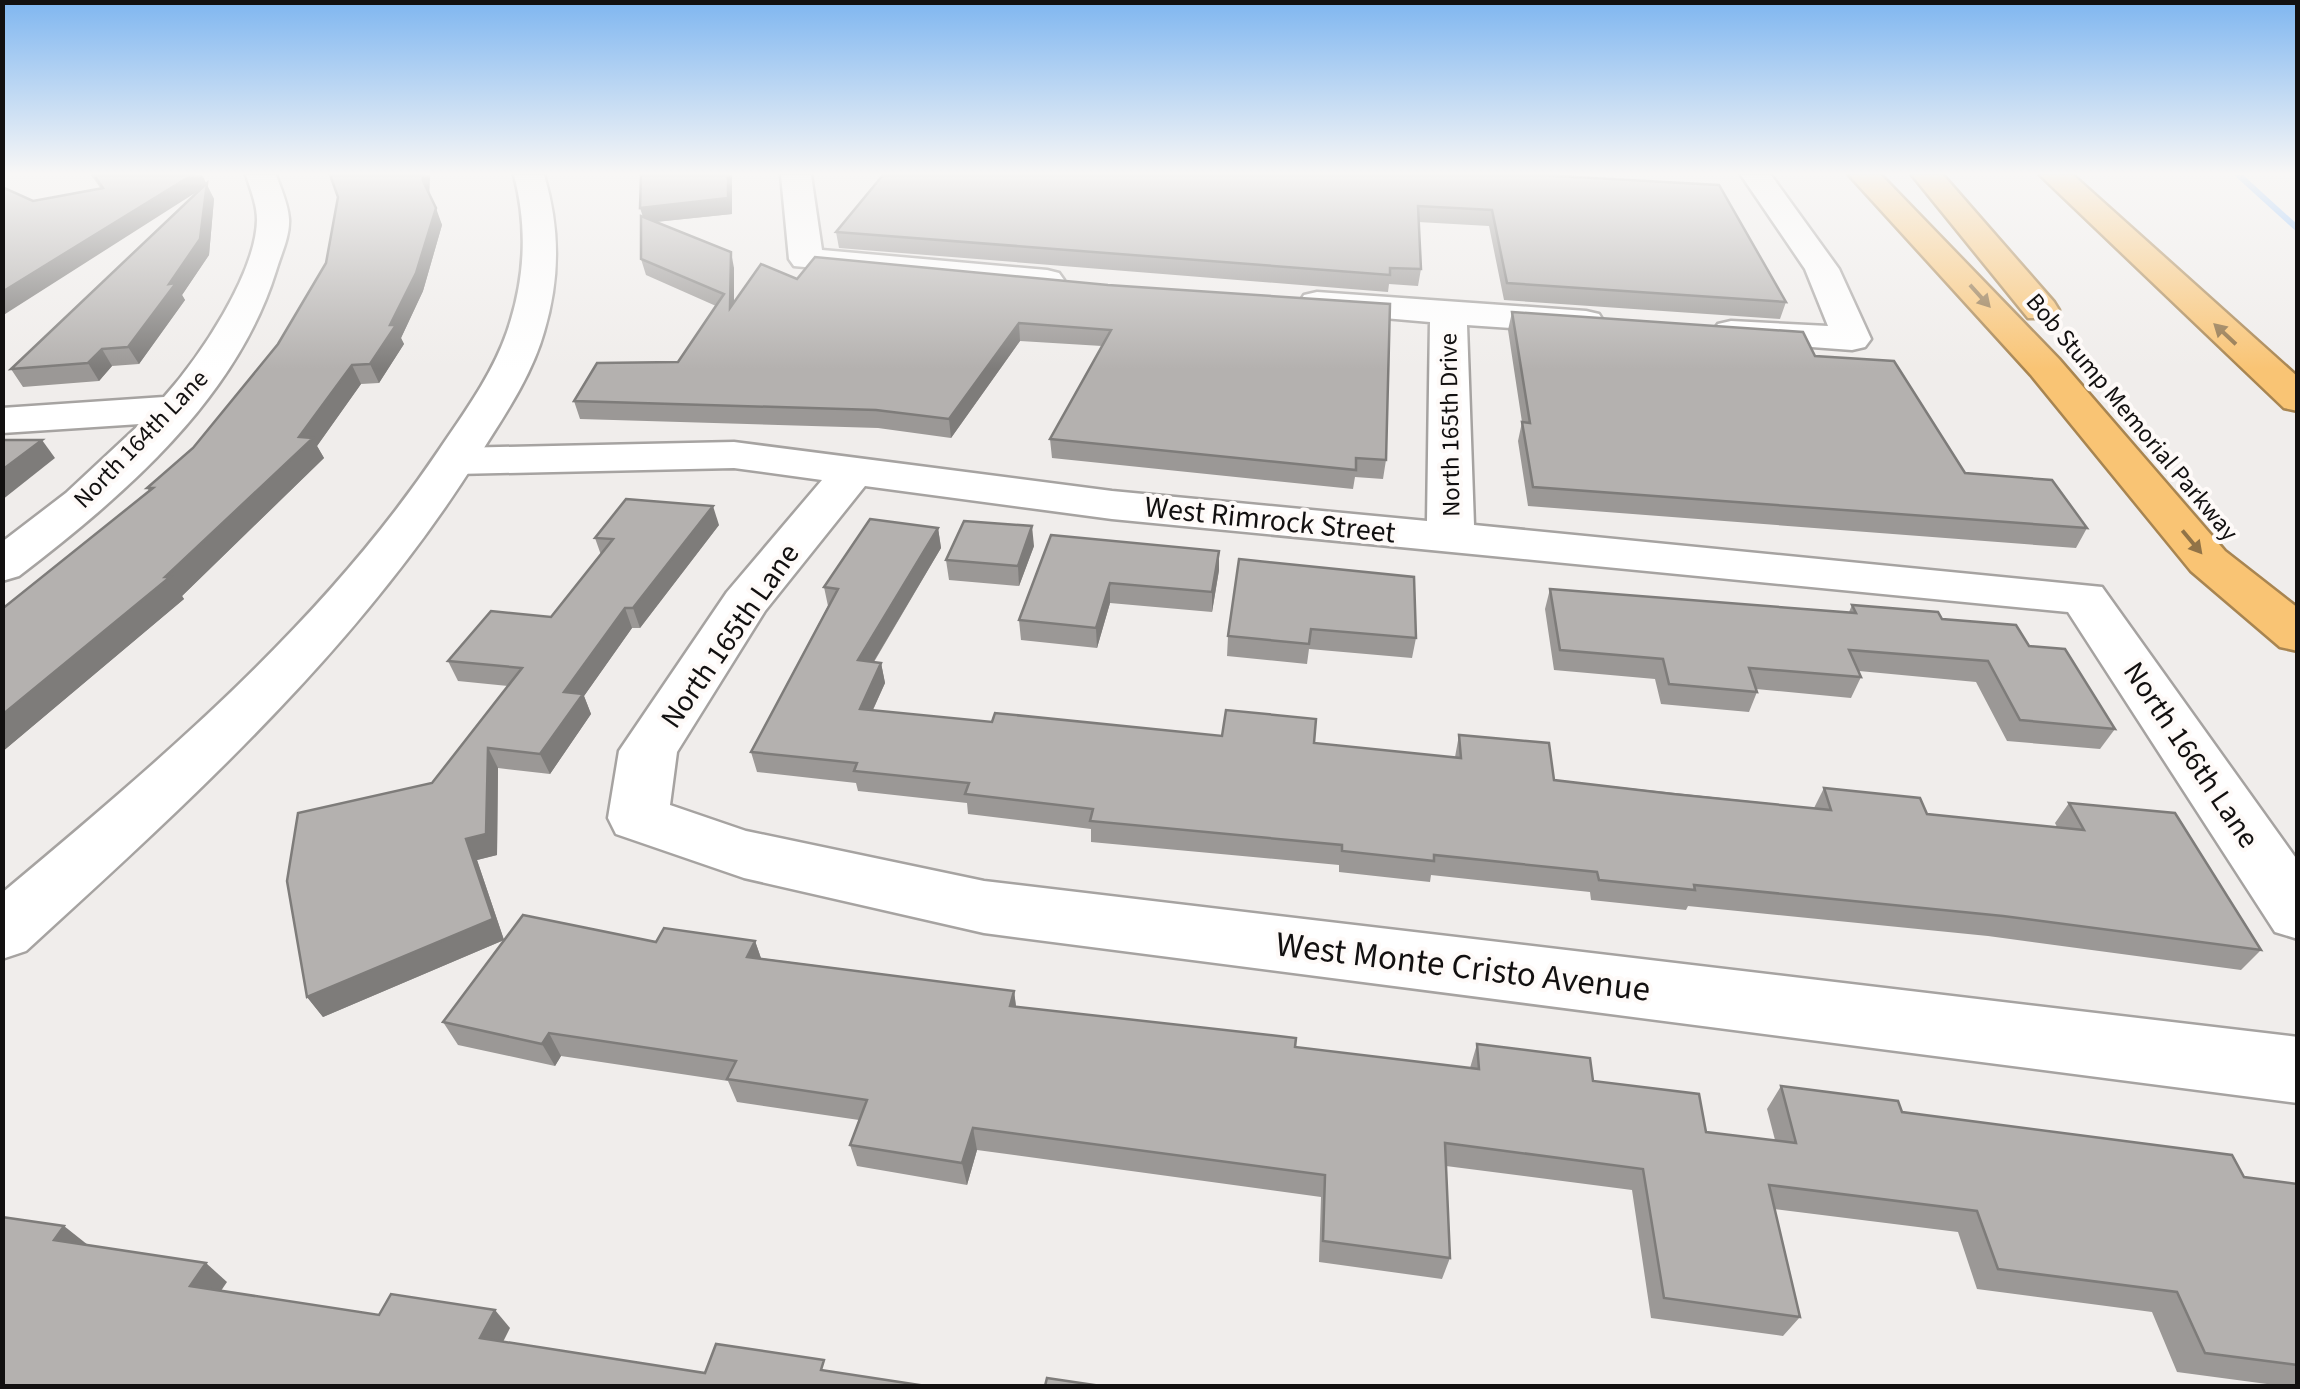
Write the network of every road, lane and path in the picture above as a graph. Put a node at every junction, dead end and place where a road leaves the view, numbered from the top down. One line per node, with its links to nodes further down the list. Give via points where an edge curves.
1 (269, 240): 16 (street, North 164th Lane, via 258,286 216,359)
2 (541, 240): 18 (street, via 525,334)
3 (804, 240): 9 (street, via 806,260)
4 (1798, 240): 13 (street, via 1822,269 1852,339)
5 (1925, 240): 24 (highway, one-way to 24, via 2045,367 2208,561)
6 (1982, 240): 23 (highway, Bob Stump Memorial Parkway)
7 (2125, 240): 15 (highway, one-way to 7)
8 (2174, 240): 14 (highway)
9 (1090, 285)
10 (1278, 300): 11 (street)
11 (1448, 312): 12 (street); 20 (street, North 165th Drive)
12 (1622, 325)
13 (1700, 330)
14 (2298, 357)
15 (2298, 399)
16 (175, 409): 17 (street); 21 (street, North 164th Lane, via 78,506)
17 (2, 420)
18 (456, 461): 19 (street, West Rimrock Street, via 734,455); 27 (street, via 302,649)
19 (855, 469): 20 (street, West Rimrock Street, via 1112,504); 25 (street, North 165th Lane, via 746,603 648,752)
20 (1452, 538): 22 (street, West Rimrock Street)
21 (2, 566)
22 (2084, 598): 26 (street, North 166th Lane)
23 (2298, 612)
24 (2298, 635)
25 (638, 818): 28 (street, West Monte Cristo Avenue, via 744,854 984,907)
26 (2298, 913)
27 (2, 932)
28 (2298, 1070)

